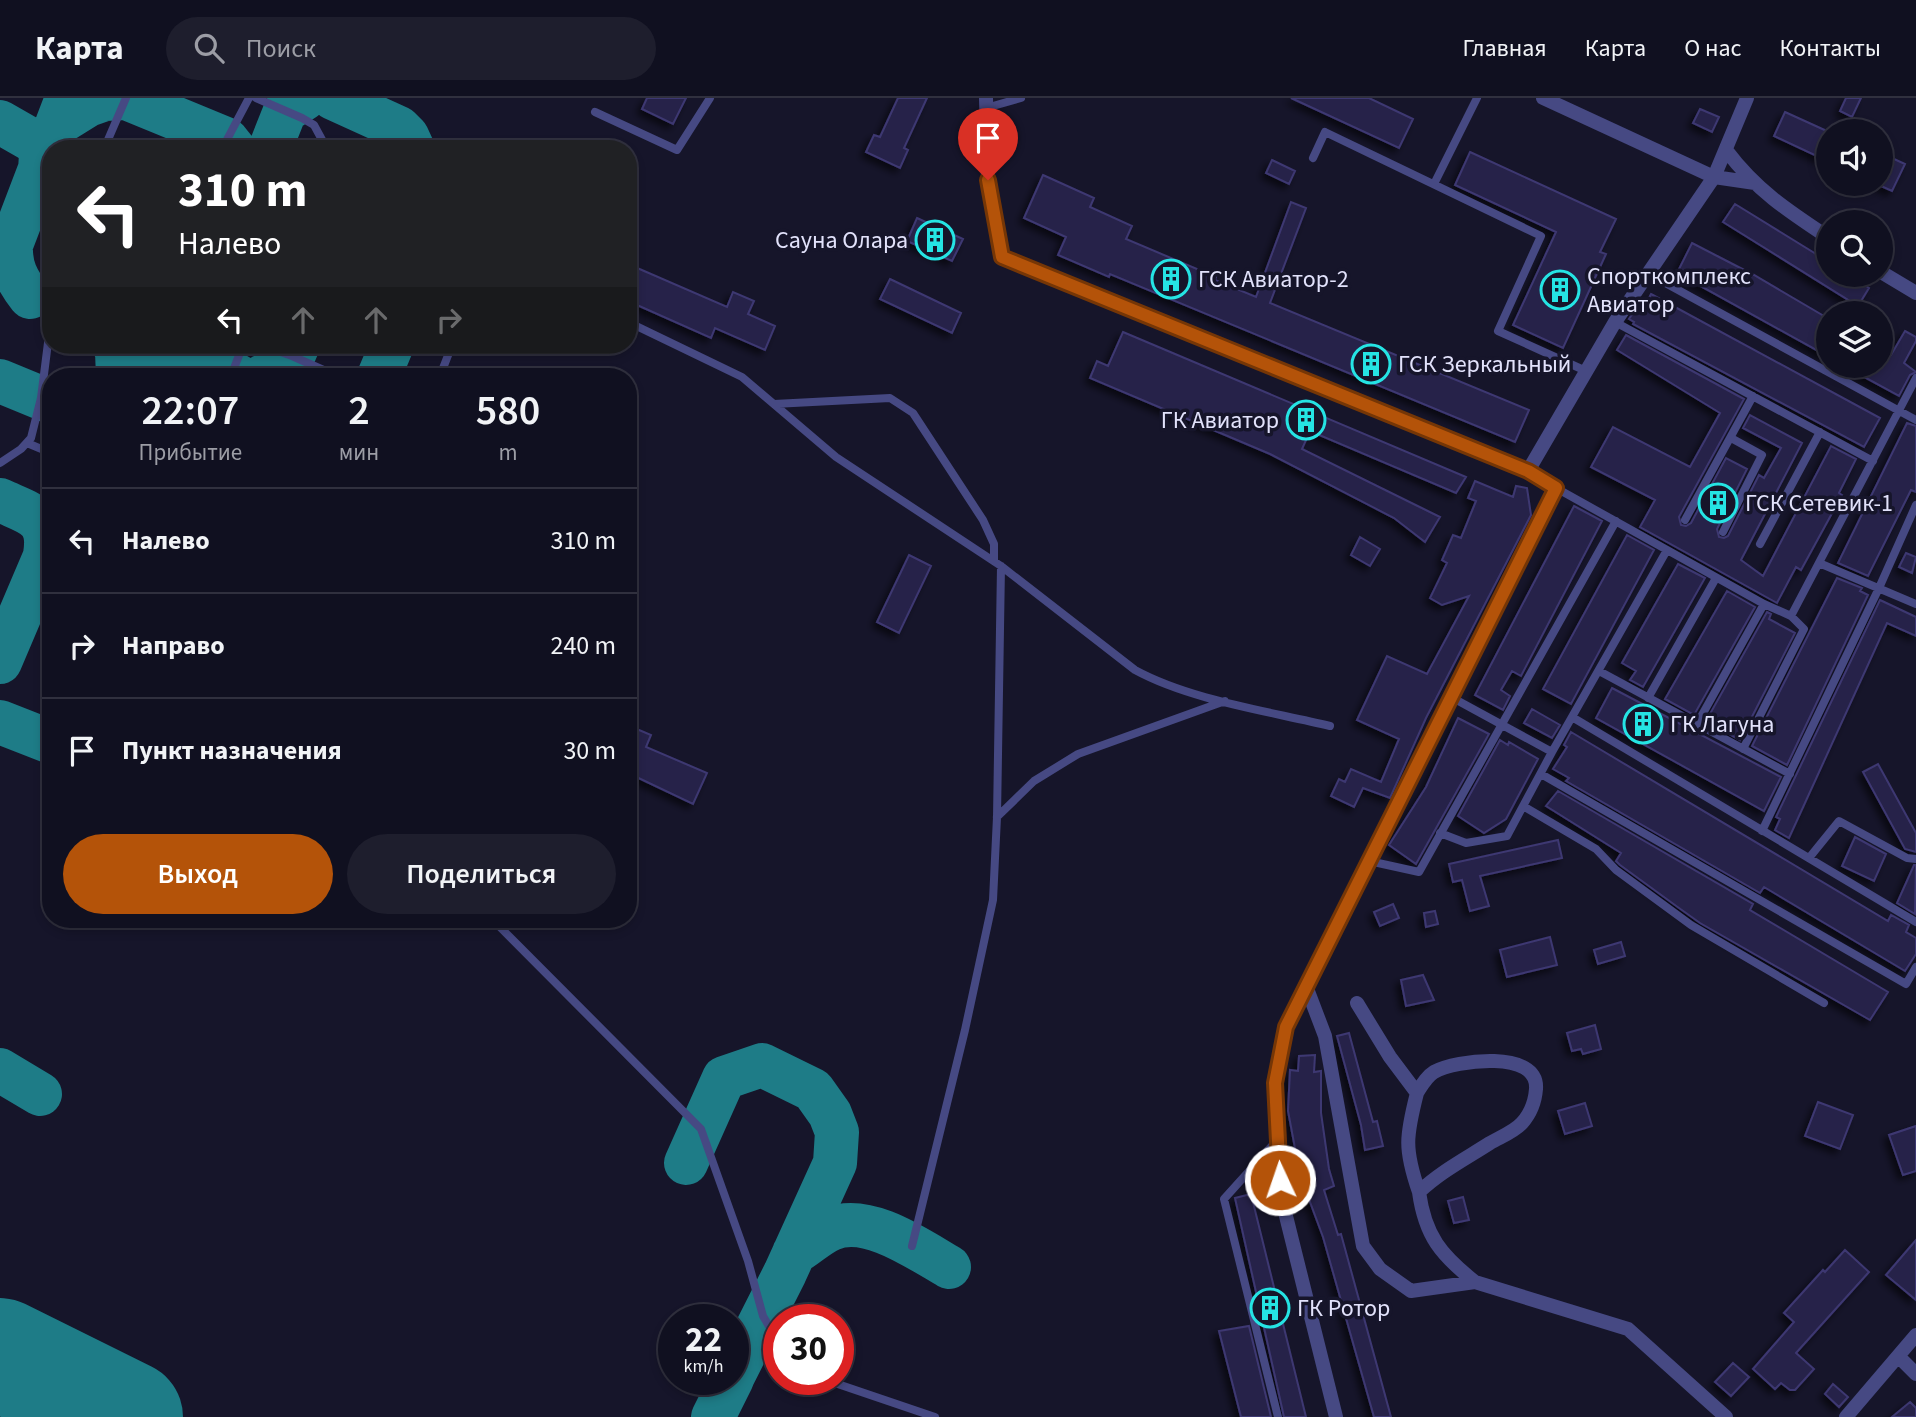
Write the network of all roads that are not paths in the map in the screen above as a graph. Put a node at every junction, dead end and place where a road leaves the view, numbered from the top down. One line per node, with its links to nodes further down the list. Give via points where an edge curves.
1 (126, 98): 11 (lane)
2 (250, 98): 12 (lane)
3 (256, 98): 13 (lane, via 303,118 314,125)
4 (710, 98): 10 (lane, via 677,150)
5 (1021, 98): 9 (lane)
6 (1477, 98): 18 (lane)
7 (1543, 98): 16 (street)
8 (1747, 98): 14 (street)
9 (986, 103): 40 (street, via 988,180 1002,257)
10 (595, 112)
11 (108, 140)
12 (227, 140)
13 (322, 140)
14 (1726, 150): 16 (street); 17 (street)
15 (1313, 158): 18 (lane, via 1325,132)
16 (1714, 177): 17 (street); 20 (street)
17 (1755, 183): 19 (street)
18 (1434, 184): 27 (lane, via 1541,236 1498,331)
19 (1816, 230)
20 (1647, 273): 23 (street); 32 (lane)
21 (1893, 279): 22 (street)
22 (1916, 293)
23 (1615, 321): 27 (street); 30 (lane)
24 (637, 326): 31 (lane, via 742,377)
25 (286, 354): 26 (lane)
26 (319, 368)
27 (1586, 371): 40 (street)
28 (1916, 379): 32 (lane)
29 (42, 390): 36 (lane)
30 (1753, 396): 34 (lane); 35 (lane)
31 (774, 404): 48 (lane, via 836,457); 48 (lane, via 890,398 913,413 983,520)
32 (1899, 411): 33 (lane); 38 (lane)
33 (1916, 420)
34 (1820, 432): 38 (lane); 46 (lane)
35 (1731, 438): 43 (lane); 45 (lane, via 1762,455)
36 (27, 443): 37 (lane); 39 (lane)
37 (42, 449)
38 (1873, 461): 49 (lane)
39 (0, 463)
40 (1528, 471): 41 (street)
41 (1556, 488): 44 (lane); 56 (street)
42 (1916, 505): 51 (lane)
43 (1685, 520)
44 (1616, 522): 47 (lane); 61 (lane)
45 (1723, 531)
46 (1760, 544)
47 (1667, 550): 50 (lane); 55 (lane)
48 (997, 563): 58 (lane, via 1135,670 1156,681); 68 (lane)
49 (1819, 563): 51 (lane); 54 (lane)
50 (1716, 578): 52 (lane); 57 (lane)
51 (1879, 588): 53 (lane); 66 (lane)
52 (1764, 604): 54 (lane); 60 (lane)
53 (1916, 604)
54 (1791, 616): 63 (lane, via 1804,629)
55 (1598, 671): 57 (lane); 59 (lane)
56 (1451, 697): 61 (lane); 73 (street)
57 (1648, 698): 60 (lane)
58 (1225, 701): 62 (lane); 68 (lane, via 1078,754 1034,781)
59 (1572, 717): 64 (lane); 69 (lane)
60 (1697, 724): 63 (lane)
61 (1502, 725): 64 (lane); 70 (lane)
62 (1330, 726)
63 (1743, 749): 66 (lane)
64 (1552, 752): 65 (lane)
65 (1541, 774): 67 (lane); 76 (lane, via 1906,984)
66 (1790, 774): 69 (lane)
67 (1523, 806): 70 (lane, via 1507,836 1466,843); 79 (lane, via 1596,849 1616,870 1691,925)
68 (997, 817): 83 (lane, via 993,900)
69 (1762, 831): 71 (lane)
70 (1440, 833): 73 (lane, via 1419,872)
71 (1809, 858): 72 (lane, via 1839,821); 74 (lane)
72 (1916, 859)
73 (1369, 861): 77 (street)
74 (1916, 922)
75 (501, 928): 85 (lane, via 701,1129)
76 (1916, 967)
77 (1307, 986): 81 (street, via 1286,1027 1275,1083); 84 (street, via 1325,1036 1363,1246 1380,1269 1411,1291)
78 (1357, 1003): 80 (street)
79 (1824, 1003)
80 (1417, 1093): 82 (street, via 1407,1130 1409,1163); 82 (street, via 1427,1077 1462,1062 1512,1062 1528,1068 1536,1085 1533,1107 1520,1125 1435,1177)
81 (1278, 1139): 91 (lane, via 1224,1199); 92 (street, via 1282,1200)
82 (1419, 1192): 84 (street, via 1422,1217 1433,1241)
83 (912, 1246)
84 (1475, 1282): 93 (street, via 1628,1329)
85 (763, 1316)
86 (1916, 1335): 87 (street)
87 (1899, 1357): 88 (street); 94 (street)
88 (1916, 1374)
89 (854, 1390): 90 (lane)
90 (935, 1417)
91 (1278, 1417)
92 (1336, 1417)
93 (1726, 1417)
94 (1846, 1417)

